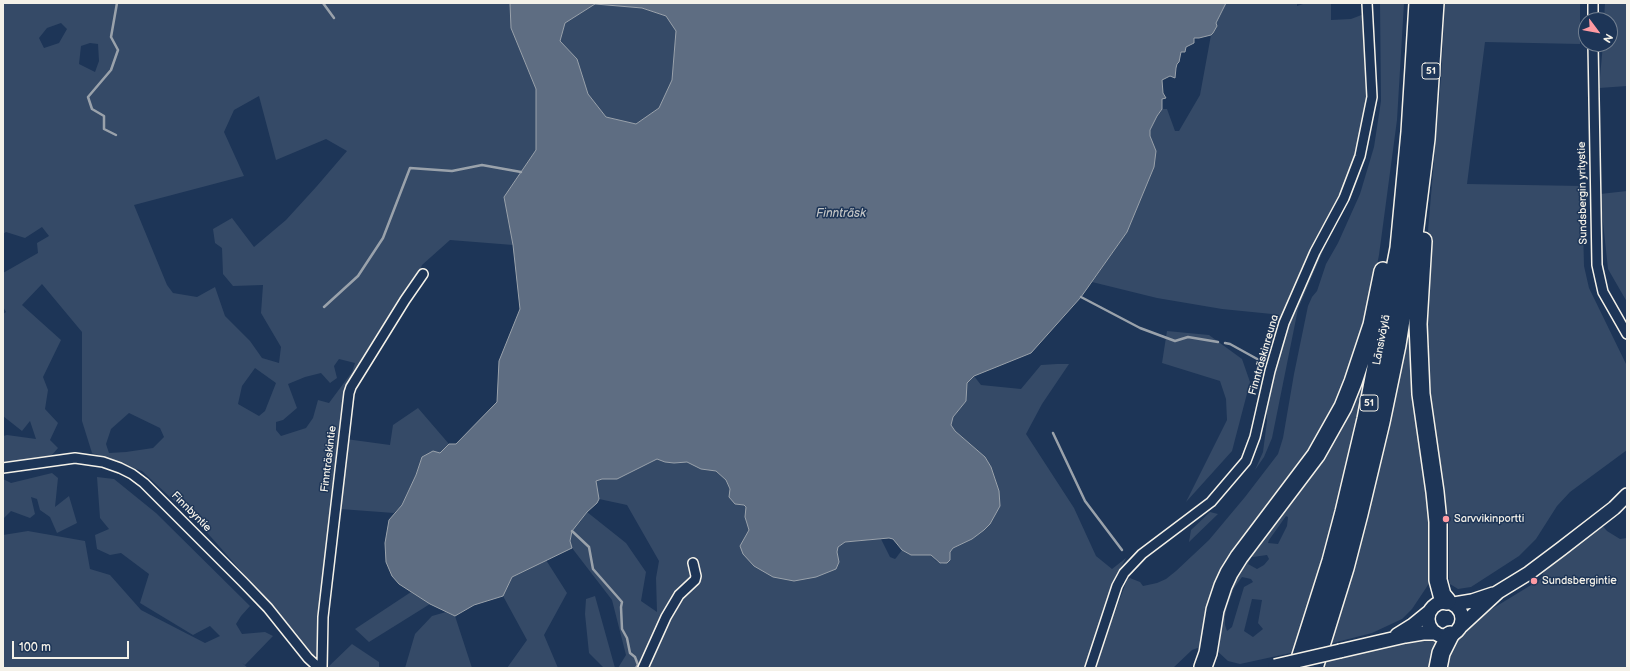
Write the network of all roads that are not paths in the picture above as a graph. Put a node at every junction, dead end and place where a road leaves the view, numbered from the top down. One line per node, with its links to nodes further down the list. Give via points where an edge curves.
1 (1367, 3): 21 (street, Finnträskinreuna, via 1372,97 1360,156 1344,198 1284,323 1255,437 1246,461 1211,502 1142,554 1124,573 1117,586)
2 (1418, 3): 5 (highway, Länsiväylä / 51)
3 (1436, 3): 5 (highway, Länsiväylä / 51)
4 (1593, 52): 7 (street, Sundsbergin yritystie, via 1597,264 1603,292)
5 (1418, 135): 14 (highway, via 1426,194 1418,324 1421,394 1438,522 1438,580 1442,595); 22 (highway, via 1372,325 1353,382 1316,455 1229,573 1214,610 1208,653); 23 (highway, Länsiväylä / 51, via 1366,419 1342,519); 24 (highway, Länsiväylä / 51, via 1408,275 1397,345 1345,568)
6 (423, 274): 19 (street, Finnträskintie, via 404,300 349,393 323,617)
7 (1627, 334)
8 (3, 468): 19 (street, Finnbyntie, via 75,458 103,462 132,474 144,482 243,582 268,608 308,658)
9 (1627, 495): 11 (main road)
10 (1627, 500): 11 (main road)
11 (1614, 508): 13 (main road, via 1536,567)
12 (693, 563): 20 (street, via 695,580 679,594)
13 (1498, 592): 14 (main road, via 1472,601); 16 (main road)
14 (1451, 603): 15 (main road, via 1438,603); 16 (main road, via 1458,608 1462,617)
15 (1429, 612): 16 (main road, via 1430,627); 17 (main road)
16 (1449, 632): 17 (main road, via 1423,633); 25 (highway)
17 (1391, 639): 18 (main road, bridge)
18 (1271, 667)
19 (321, 668)
20 (643, 668)
21 (1090, 668)
22 (1203, 668)
23 (1297, 668)
24 (1314, 668)
25 (1438, 668)

